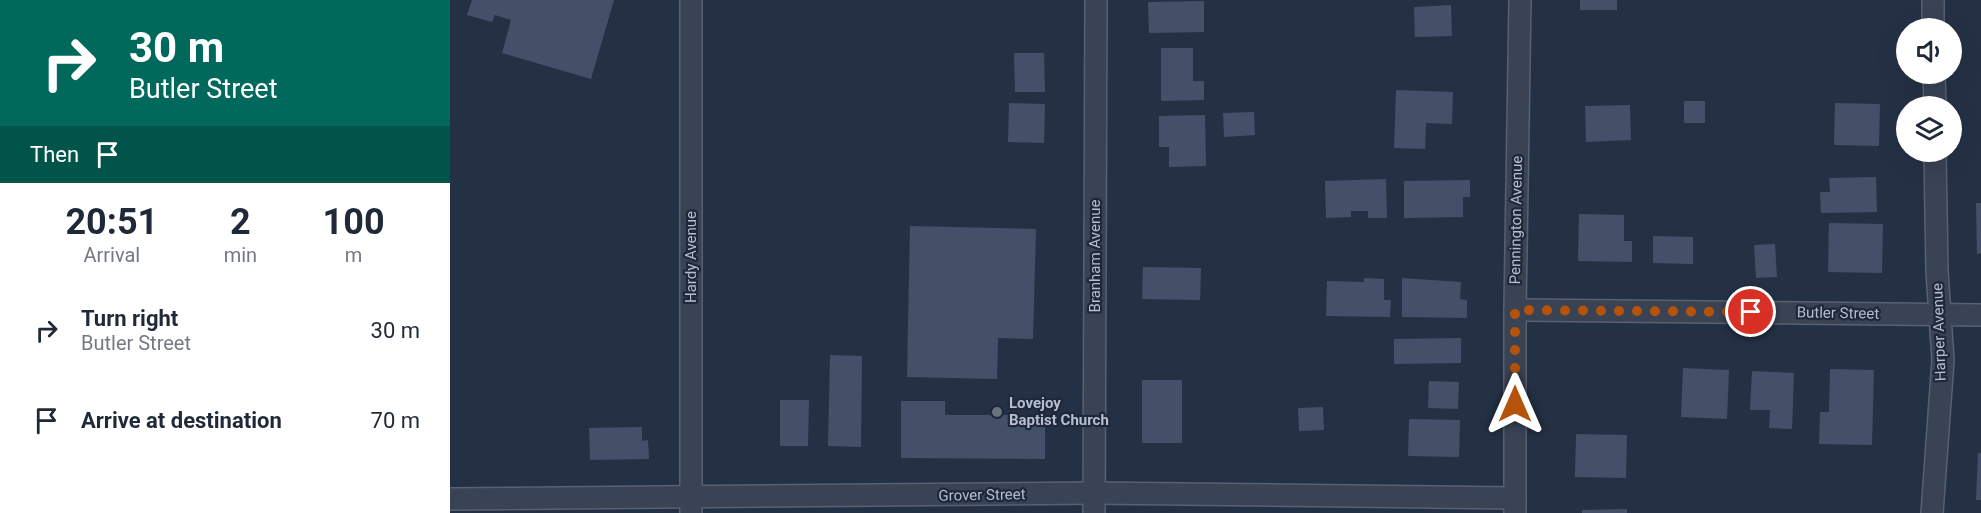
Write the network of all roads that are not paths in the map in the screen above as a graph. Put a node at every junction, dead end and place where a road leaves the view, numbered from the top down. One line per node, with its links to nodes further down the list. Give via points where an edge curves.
1 (691, 0): 12 (street, Hardy Avenue)
2 (1096, 0): 11 (street, Branham Avenue)
3 (1520, 0): 7 (street, Pennington Avenue)
4 (1933, 0): 5 (street)
5 (1934, 18)
6 (1935, 162): 8 (street, Harper Avenue)
7 (1515, 310): 8 (street, Butler Street); 13 (street, Pennington Avenue)
8 (1941, 314): 9 (street, Butler Street); 14 (street, Harper Avenue, via 1943,360)
9 (1981, 315)
10 (450, 499): 12 (street, Grover Street, via 670,495)
11 (1094, 503): 12 (street, Grover Street); 13 (street, Grover Street)
12 (691, 505)
13 (1515, 505)
14 (1932, 513)

